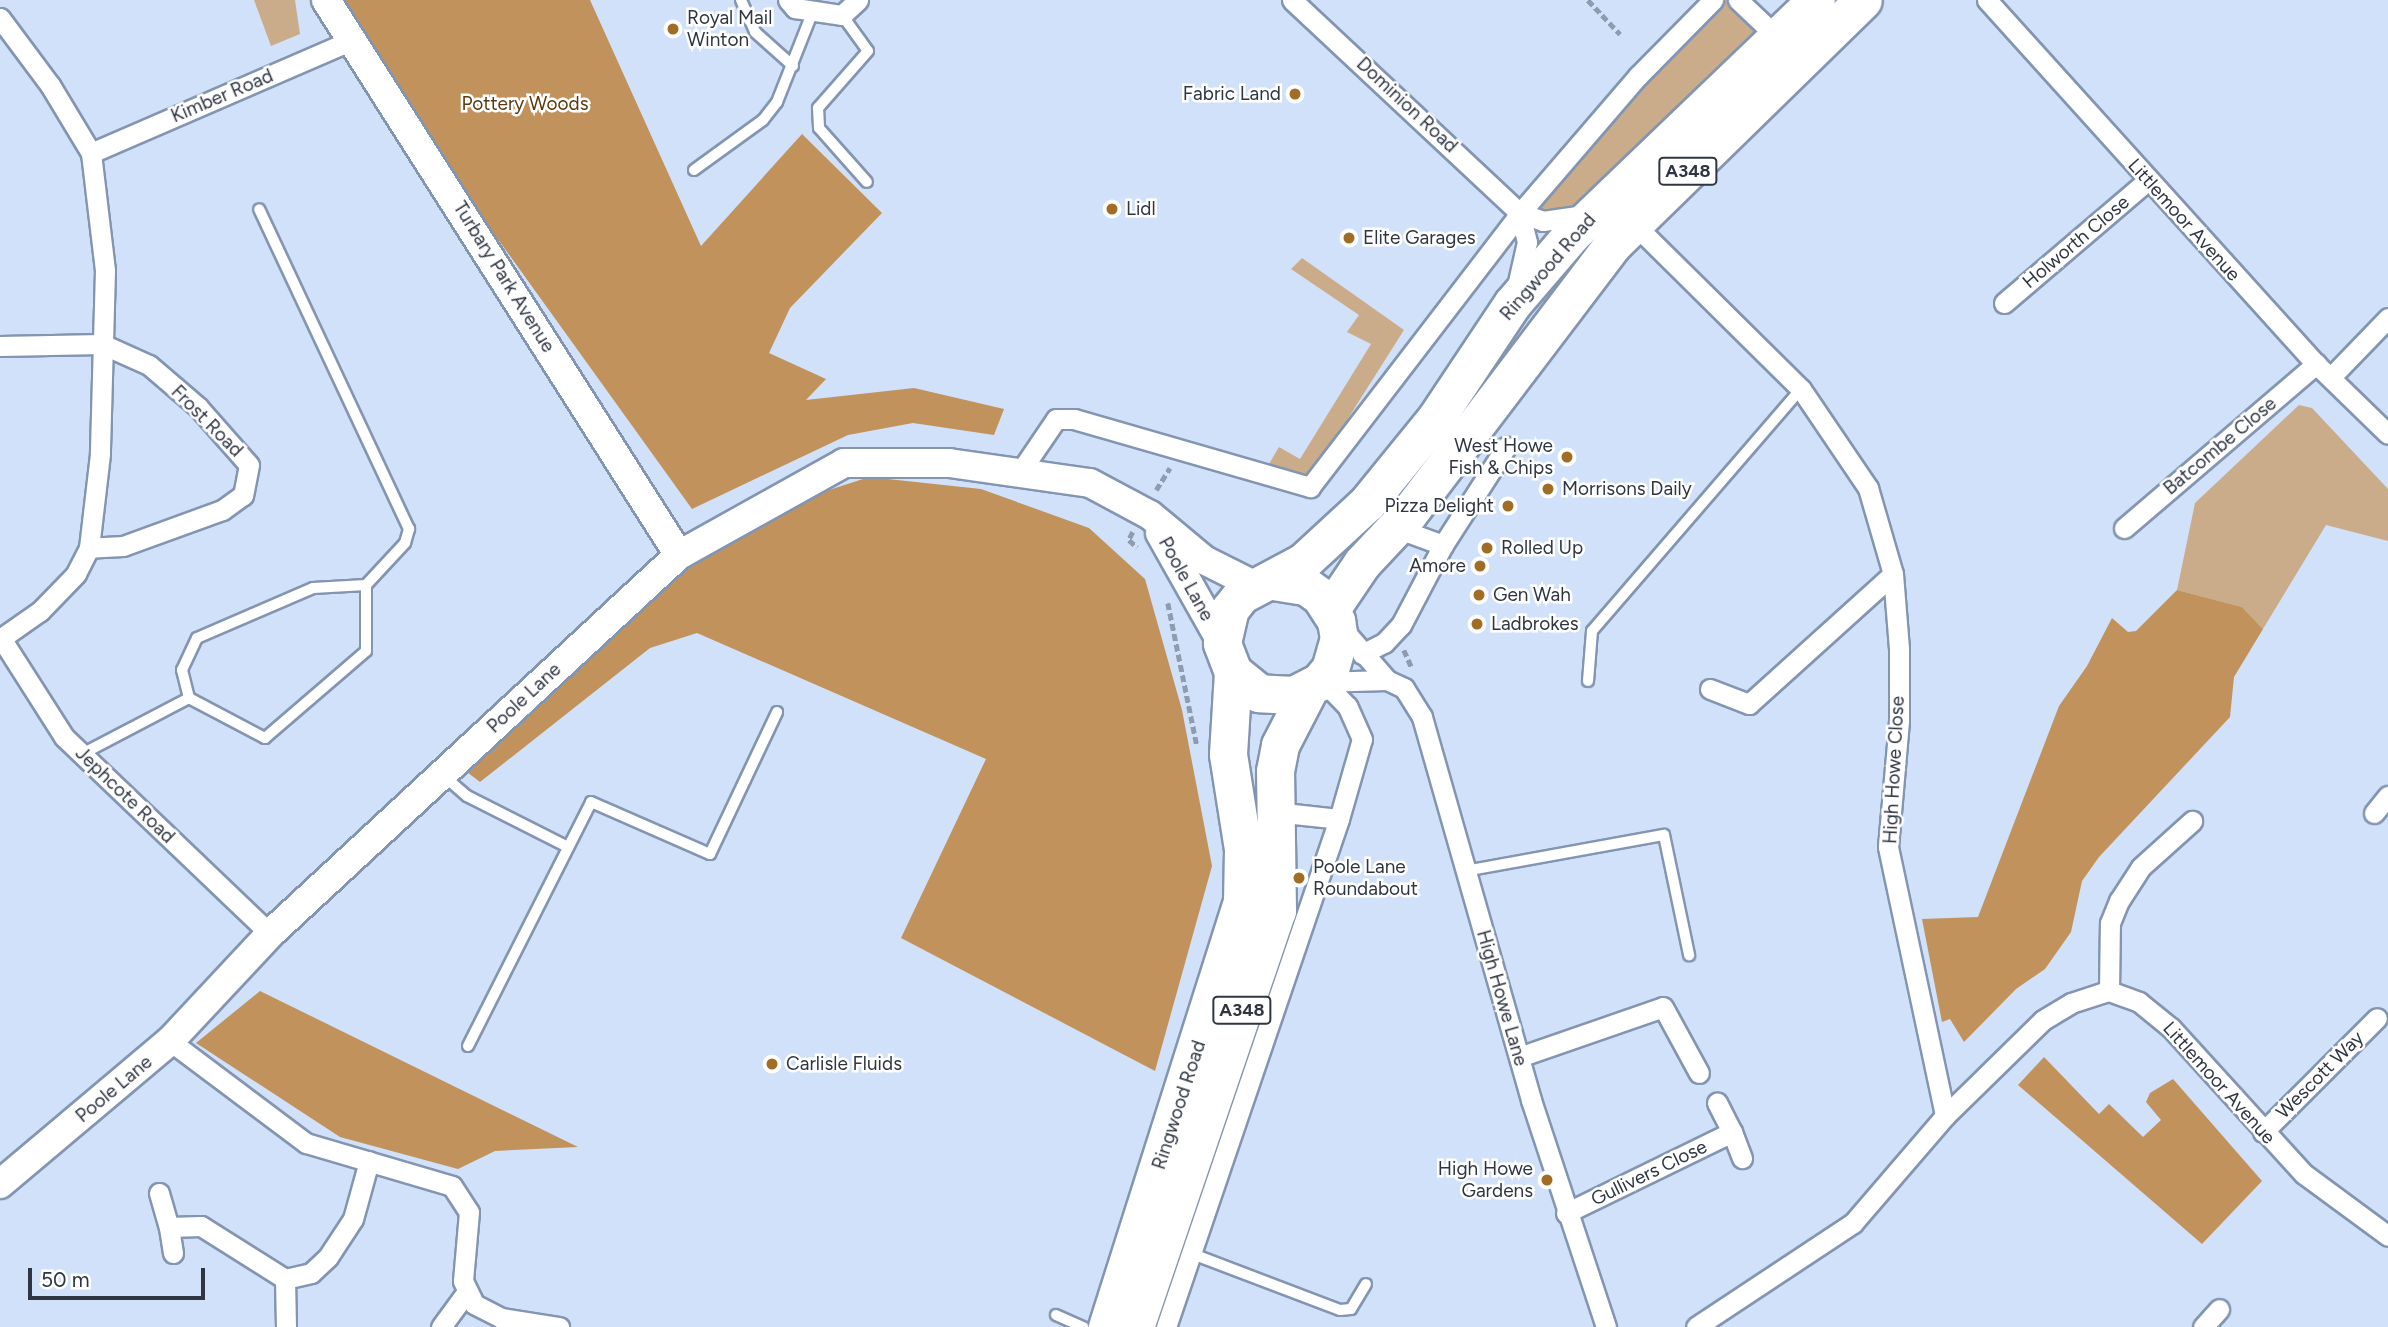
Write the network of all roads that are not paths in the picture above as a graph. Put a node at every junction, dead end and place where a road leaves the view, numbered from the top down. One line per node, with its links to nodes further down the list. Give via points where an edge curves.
1 (326, 0): 15 (street, Turbary Park Avenue)
2 (741, 0): 16 (lane, via 755,32)
3 (788, 0): 11 (street, via 795,8)
4 (858, 0): 12 (street)
5 (1292, 0): 23 (street, Dominion Road)
6 (1713, 0): 23 (street, via 1639,76)
7 (1738, 0): 14 (street)
8 (1816, 0): 14 (highway, Ringwood Road / A348)
9 (1863, 0): 24 (highway, Ringwood Road / A348)
10 (1987, 0): 19 (street, Littlemoor Avenue)
11 (813, 11): 12 (street); 16 (lane)
12 (842, 15): 20 (lane, via 868,51 818,108 819,128)
13 (2, 27): 17 (street, via 50,85)
14 (1777, 37): 22 (highway, Ringwood Road / A348)
15 (354, 39): 17 (street, Kimber Road); 40 (street, Turbary Park Avenue)
16 (793, 66): 18 (lane, via 777,103 763,120)
17 (91, 153): 28 (street, via 105,270)
18 (694, 170)
19 (2147, 181): 25 (street, Holworth Close); 30 (street, Littlemoor Avenue)
20 (867, 182)
21 (259, 209): 43 (lane, via 409,529 405,543)
22 (1597, 211): 23 (street, via 1566,221 1544,221); 26 (highway, Ringwood Road / A348)
23 (1520, 213): 26 (street, via 1527,242); 34 (street, via 1310,487 1074,419 1056,419)
24 (1634, 224): 31 (street, High Howe Close); 36 (highway, Ringwood Road / A348, via 1535,342)
25 (2004, 303)
26 (1512, 304): 42 (highway, Ringwood Road / A348, via 1403,463 1326,541)
27 (2388, 318): 30 (street, Batcombe Close)
28 (103, 344): 29 (street); 39 (street, via 100,454); 39 (street, Frost Road, via 149,365 198,407 249,465 248,481 243,495 212,515 122,546)
29 (0, 346)
30 (2323, 371): 32 (street, Littlemoor Avenue); 37 (street, Batcombe Close)
31 (1801, 389): 41 (street, High Howe Close, via 1868,488); 49 (lane, via 1592,631)
32 (2388, 434)
33 (1506, 447): 38 (street)
34 (1020, 472): 35 (street, Poole Lane, via 1090,483); 40 (street, Poole Lane, via 948,463 844,463)
35 (1150, 508): 42 (street, Poole Lane, via 1204,560); 47 (street, Poole Lane)
36 (1396, 528): 38 (street); 44 (highway, Ringwood Road / A348, via 1362,563)
37 (2123, 528)
38 (1443, 545): 46 (street, via 1401,625 1384,643)
39 (89, 548): 45 (street, via 76,574 40,611)
40 (679, 555): 55 (street, Poole Lane)
41 (1893, 575): 51 (street, via 1749,704); 72 (street, High Howe Close, via 1899,721 1888,847)
42 (1264, 583): 44 (highway, via 1306,586); 47 (highway, via 1230,609)
43 (366, 585): 52 (lane, via 313,588 197,638 182,670); 52 (lane, via 366,651 265,737)
44 (1334, 615): 46 (street); 50 (highway, via 1336,654)
45 (0, 638): 54 (street, Jephcote Road, via 64,737)
46 (1362, 654): 48 (street)
47 (1228, 658): 50 (highway, via 1259,693 1276,696); 93 (highway, Ringwood Road / A348, via 1228,754 1243,849 1242,902)
48 (1387, 680): 50 (street); 62 (street, High Howe Lane, via 1414,700)
49 (1588, 681)
50 (1318, 685): 57 (highway, Ringwood Road / A348, via 1280,745); 59 (street, via 1347,706 1362,739)
51 (1710, 689)
52 (189, 698): 54 (lane)
53 (777, 712): 61 (lane, via 709,854 591,802)
54 (82, 754): 63 (street, Jephcote Road)
55 (442, 774): 61 (lane, via 467,796); 63 (street, Poole Lane)
56 (2388, 796): 58 (street)
57 (1275, 812): 59 (street); 94 (highway, Ringwood Road / A348, via 1280,873 1277,911)
58 (2374, 813)
59 (1339, 819): 82 (street)
60 (2192, 821): 65 (street, via 2141,867 2119,901 2110,923)
61 (568, 848): 68 (lane)
62 (1465, 871): 64 (lane, via 1664,835); 69 (street, High Howe Lane)
63 (270, 934): 67 (street, Poole Lane)
64 (1689, 955)
65 (2109, 991): 72 (street, via 2071,1003 2043,1020); 74 (street, Littlemoor Avenue, via 2139,1002 2171,1028)
66 (2377, 1018): 74 (street, Wescott Way)
67 (170, 1041): 76 (street, via 306,1143); 77 (street, Poole Lane)
68 (468, 1046)
69 (1519, 1057): 70 (street, via 1663,1007); 79 (street, High Howe Lane)
70 (1699, 1073)
71 (1717, 1103): 73 (street, Gullivers Close)
72 (1945, 1116): 97 (street, via 1853,1223)
73 (1732, 1132): 75 (street, Gullivers Close); 79 (street, Gullivers Close)
74 (2263, 1132): 81 (street, Littlemoor Avenue, via 2305,1174)
75 (1742, 1158)
76 (369, 1161): 84 (street, via 353,1219 328,1257 311,1273); 86 (street, via 452,1186 464,1202 470,1226 463,1270)
77 (0, 1184)
78 (159, 1193): 80 (street)
79 (1566, 1213): 96 (street, High Howe Lane)
80 (169, 1227): 83 (street); 84 (street, via 186,1224 210,1229)
81 (2388, 1236)
82 (1190, 1252): 85 (lane, via 1340,1310 1351,1309); 95 (street)
83 (173, 1253)
84 (285, 1279): 89 (street)
85 (1366, 1284)
86 (466, 1293): 90 (street); 91 (street, via 485,1313)
87 (2219, 1309): 98 (street)
88 (1056, 1315): 92 (lane)
89 (286, 1327)
90 (441, 1327)
91 (559, 1327)
92 (1083, 1327)
93 (1107, 1327)
94 (1135, 1327)
95 (1166, 1327)
96 (1606, 1327)
97 (1696, 1327)
98 (2203, 1327)

